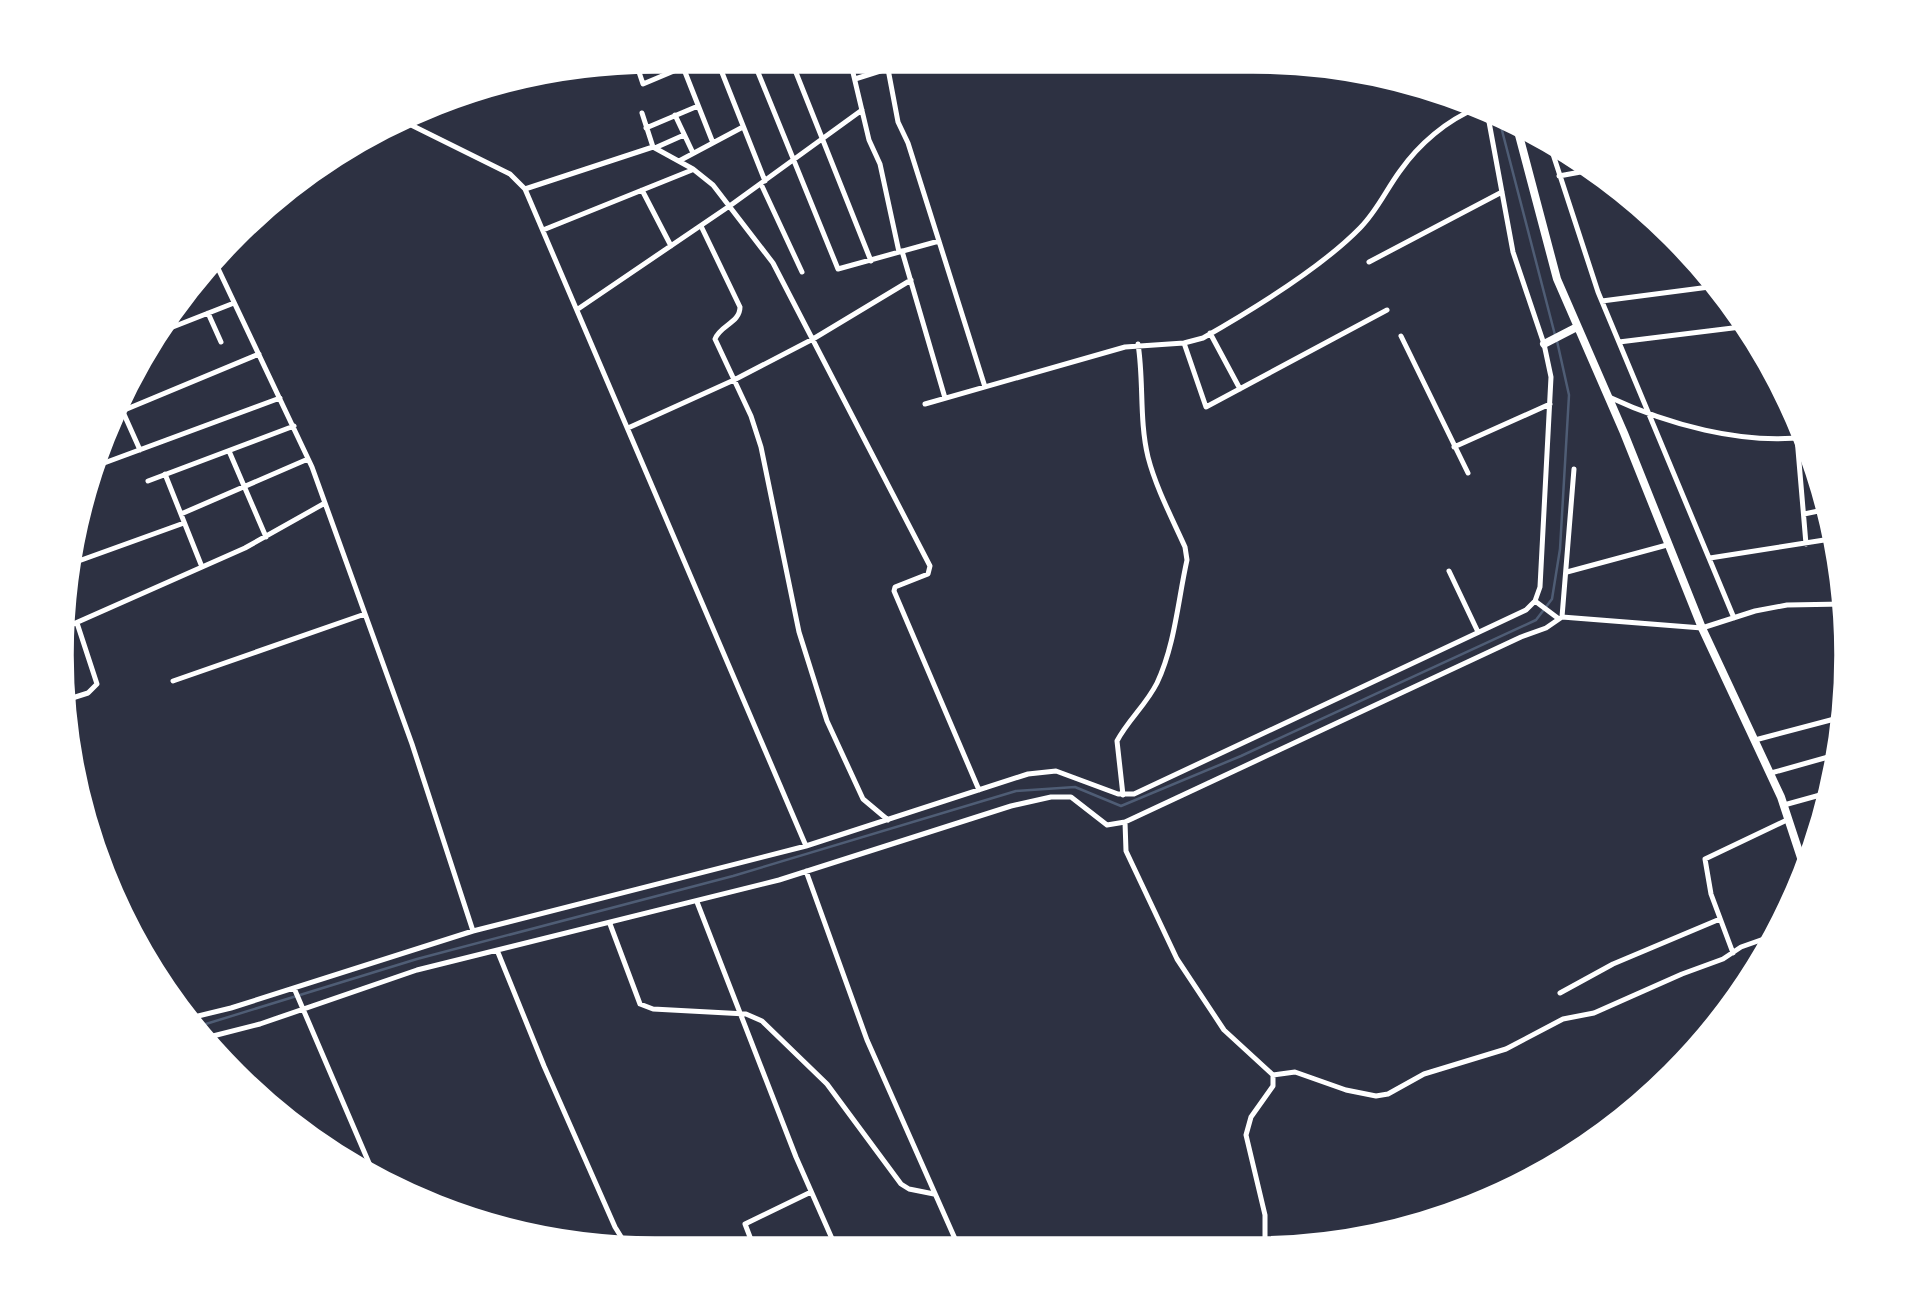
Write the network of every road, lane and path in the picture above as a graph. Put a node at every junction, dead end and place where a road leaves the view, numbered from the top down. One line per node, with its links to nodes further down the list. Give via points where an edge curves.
1 (639, 72): 9 (street, via 642,84)
2 (685, 72): 11 (street)
3 (720, 72): 19 (street)
4 (758, 72): 27 (street)
5 (796, 72): 22 (street)
6 (853, 72): 10 (street)
7 (878, 72): 10 (street)
8 (889, 72): 39 (street, via 898,122)
9 (668, 73)
10 (855, 79): 12 (street)
11 (698, 106): 15 (street); 23 (street)
12 (862, 110): 22 (street); 41 (street)
13 (642, 113): 18 (street)
14 (1468, 113): 56 (street, via 1447,124 1418,150 1374,213 1351,237)
15 (676, 115): 18 (street); 20 (street)
16 (1489, 122): 35 (street)
17 (412, 125): 33 (street, via 510,174)
18 (646, 128): 24 (street)
19 (741, 128): 23 (street); 32 (street)
20 (684, 135): 24 (street); 25 (street)
21 (1521, 137): 54 (main road, via 1557,279)
22 (824, 138): 27 (street); 42 (street)
23 (713, 143): 25 (street)
24 (655, 147): 28 (street); 33 (street)
25 (693, 153): 28 (street)
26 (1553, 155): 31 (street)
27 (793, 160): 32 (street); 42 (street, via 836,268)
28 (679, 161): 29 (street)
29 (693, 169): 34 (street); 36 (street)
30 (1580, 172): 31 (street)
31 (1559, 176): 48 (street)
32 (763, 182): 36 (street); 45 (street)
33 (525, 189): 38 (street)
34 (642, 190): 38 (street); 40 (street)
35 (1502, 192): 43 (street); 61 (street, via 1518,270)
36 (730, 205): 37 (street); 58 (street, via 776,269)
37 (701, 226): 40 (street); 65 (street, via 740,307 738,317 715,336)
38 (543, 230): 50 (street)
39 (939, 241): 41 (street); 66 (street)
40 (671, 246): 50 (street)
41 (901, 252): 42 (street); 46 (street)
42 (871, 261)
43 (1369, 262)
44 (218, 268): 49 (street)
45 (802, 272)
46 (911, 280): 58 (street); 70 (street)
47 (1706, 287): 48 (street)
48 (1602, 301): 60 (street)
49 (234, 303): 52 (street); 64 (street)
50 (578, 309): 77 (street)
51 (1387, 310): 67 (street)
52 (208, 313): 53 (street); 59 (street)
53 (173, 327)
54 (1577, 327): 61 (main road); 68 (main road)
55 (1736, 328): 60 (street)
56 (1210, 333): 63 (street); 67 (street)
57 (1401, 336): 79 (street)
58 (813, 339): 65 (street); 119 (street, via 930,566 928,574 894,591)
59 (221, 342)
60 (1619, 342): 75 (street)
61 (1546, 343): 72 (street)
62 (1138, 344): 63 (street); 66 (street); 120 (street, via 1147,455 1187,559 1158,682 1117,741)
63 (1184, 344): 67 (street, via 1203,405)
64 (259, 354): 69 (street); 73 (street)
65 (734, 380): 77 (street); 124 (street, via 761,447 799,632 827,721 863,799)
66 (985, 387): 70 (street)
67 (1240, 389)
68 (1607, 396): 75 (street); 98 (main road)
69 (280, 397): 76 (street); 81 (street)
70 (945, 398): 71 (street)
71 (925, 404)
72 (1550, 404): 79 (street); 104 (street)
73 (126, 409)
74 (124, 415): 81 (street)
75 (1649, 415): 78 (street, via 1712,431); 99 (street)
76 (294, 426): 82 (street); 83 (street)
77 (628, 428): 126 (street)
78 (1794, 438)
79 (1454, 447): 86 (street)
80 (1798, 449): 93 (street)
81 (140, 450): 84 (street)
82 (229, 451): 87 (street); 89 (street)
83 (308, 459): 89 (street); 90 (street)
84 (105, 463)
85 (1574, 469): 103 (street)
86 (1468, 473)
87 (165, 474): 88 (street); 92 (street)
88 (148, 481)
89 (244, 487): 92 (street); 95 (street)
90 (325, 503): 95 (street); 106 (street)
91 (1818, 511): 93 (street)
92 (181, 514): 94 (street)
93 (1804, 514): 97 (street)
94 (184, 523): 100 (street); 101 (street)
95 (267, 537): 101 (street)
96 (1825, 540): 97 (street)
97 (1806, 544): 99 (street)
98 (1667, 545): 103 (street); 111 (main road)
99 (1710, 558): 108 (street)
100 (80, 561)
101 (202, 567): 109 (street)
102 (1449, 571): 112 (street)
103 (1567, 572): 107 (street)
104 (1537, 603): 107 (street); 112 (street)
105 (1834, 604): 108 (street, via 1787,604)
106 (365, 614): 113 (street); 132 (street)
107 (1558, 617): 111 (street); 125 (street, via 1546,628)
108 (1734, 618): 111 (street)
109 (77, 623): 110 (street); 114 (street, via 97,684 89,693)
110 (73, 625)
111 (1706, 627): 116 (main road)
112 (1478, 632): 120 (street, via 1150,788)
113 (173, 681)
114 (73, 698)
115 (1832, 720): 116 (street)
116 (1755, 740): 118 (main road)
117 (1827, 757): 118 (street)
118 (1771, 773): 122 (main road)
119 (979, 790): 120 (street, via 1028,774 1056,771); 124 (street)
120 (1123, 795)
121 (1819, 795): 122 (street)
122 (1784, 805): 123 (main road)
123 (1788, 819): 127 (main road); 130 (street, via 1705,859)
124 (888, 820): 126 (street)
125 (1125, 822): 128 (street, via 1107,825 1076,799 1051,797); 142 (street, via 1126,851 1177,959 1224,1030)
126 (806, 846): 132 (street)
127 (1800, 855)
128 (806, 871): 129 (street); 145 (street, via 860,1022)
129 (697, 902): 131 (street); 139 (street)
130 (1720, 919): 135 (street); 137 (street, via 1622,960)
131 (610, 924): 134 (street); 139 (street, via 640,1004 653,1009)
132 (473, 931): 136 (street)
133 (1761, 941): 135 (street)
134 (497, 950): 138 (street, via 417,970); 146 (street)
135 (1733, 953): 142 (street, via 1594,1013 1563,1019 1506,1049 1424,1074 1382,1096 1346,1090 1300,1073)
136 (294, 988): 138 (street); 140 (street)
137 (1560, 993)
138 (303, 1009): 141 (street); 143 (street)
139 (740, 1014): 144 (street); 145 (street, via 762,1021 817,1072 901,1184)
140 (197, 1016)
141 (213, 1036)
142 (1273, 1075): 150 (street, via 1273,1086 1251,1116 1246,1135 1265,1215)
143 (369, 1163)
144 (811, 1192): 147 (street, via 746,1224); 148 (street)
145 (934, 1194): 149 (street)
146 (621, 1237)
147 (751, 1238)
148 (831, 1238)
149 (954, 1238)
150 (1265, 1238)

